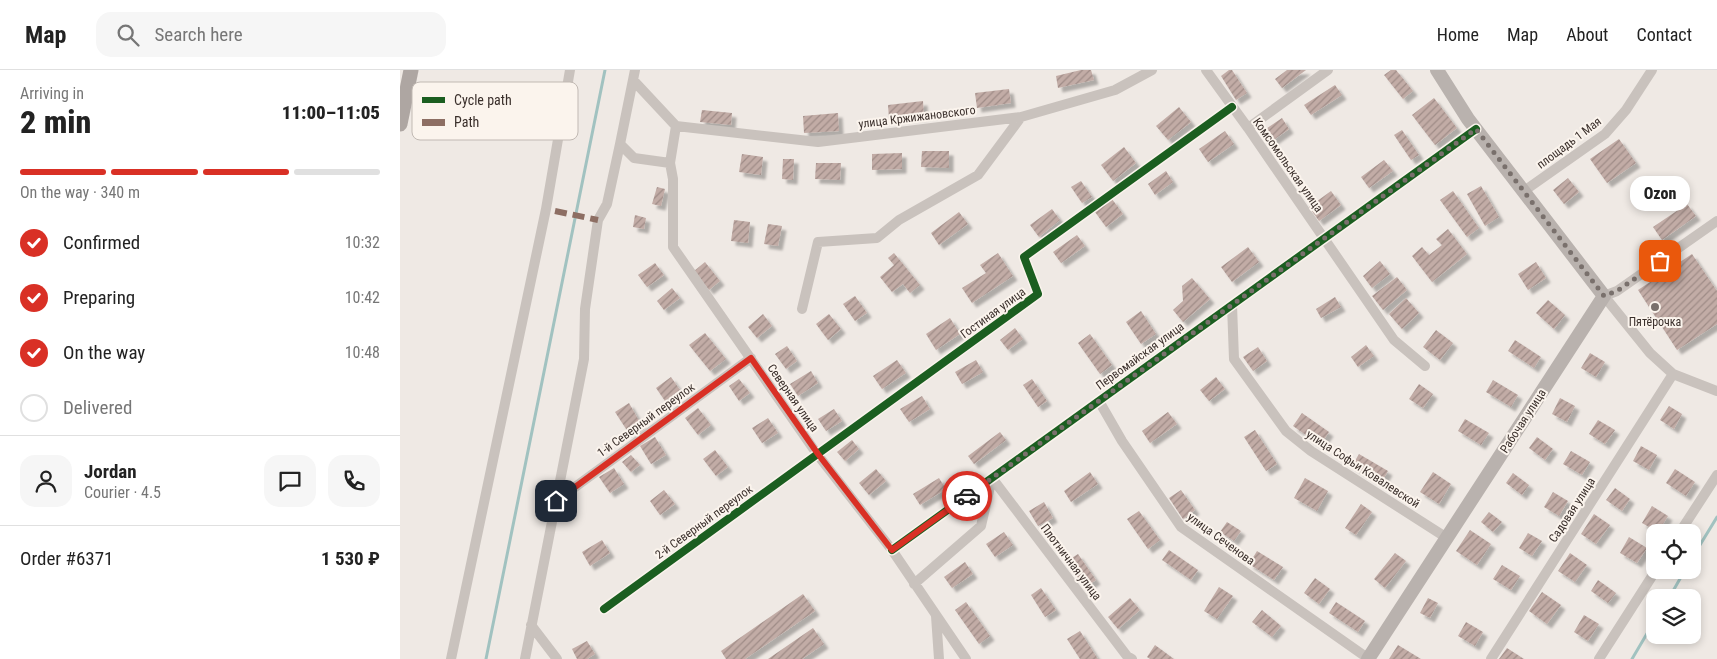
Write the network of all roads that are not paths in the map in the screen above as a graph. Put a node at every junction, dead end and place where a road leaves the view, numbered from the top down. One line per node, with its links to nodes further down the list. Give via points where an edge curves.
1 (410, 70): 10 (main road)
2 (1152, 70): 9 (street, улица Кржижановского, via 1115,90)
3 (1206, 70): 8 (street, Комсомольская улица)
4 (1328, 70): 12 (street)
5 (1437, 70): 13 (street)
6 (1652, 70): 17 (street, площадь 1 Мая, via 1626,110 1605,134)
7 (634, 75): 11 (street); 15 (street)
8 (1232, 107): 12 (street, Комсомольская улица); 28 (street, Гостиная улица, via 1024,257 1038,294)
9 (1021, 117): 11 (street, улица Кржижановского, via 818,142); 22 (street, via 978,175 899,220 877,238 818,242)
10 (400, 124)
11 (676, 126): 16 (street, Северная улица)
12 (1248, 128): 19 (street, Комсомольская улица)
13 (1476, 129): 17 (street); 19 (street, Первомайская улица)
14 (558, 140): 40 (street)
15 (620, 144): 16 (street, via 634,158); 31 (street, via 607,204 598,220 585,309 584,358)
16 (670, 163): 23 (street, Северная улица, via 673,247)
17 (1524, 192): 20 (street)
18 (1717, 221): 20 (street, Рабочая улица, via 1617,291)
19 (1324, 238): 21 (street, Первомайская улица); 24 (street, Комсомольская улица, via 1394,340)
20 (1604, 296): 25 (street, via 1650,353); 33 (street, Рабочая улица)
21 (1232, 305): 27 (street, Первомайская улица); 33 (street, улица Софьи Ковалевской, via 1234,359 1286,432)
22 (802, 309)
23 (751, 358): 28 (street, Северная улица); 31 (street, 1-й Северный переулок)
24 (1425, 366)
25 (1673, 374): 26 (street); 47 (street, Садовая улица)
26 (1717, 391)
27 (1099, 401): 30 (street, Первомайская улица); 46 (street, улица Сеченова, via 1122,441 1181,527)
28 (818, 454): 34 (street, Северная улица); 37 (street, 2-й Северный переулок)
29 (1717, 475): 32 (street)
30 (992, 478): 34 (street, Первомайская улица); 36 (street, via 981,526); 45 (street, Плотничная улица)
31 (556, 501): 39 (street)
32 (1685, 524)
33 (1447, 538): 46 (street, Рабочая улица)
34 (892, 550): 36 (street, Северная улица)
35 (1650, 579): 48 (street)
36 (914, 584): 38 (street, Северная улица)
37 (604, 609)
38 (936, 615): 43 (street); 44 (street, Северная улица)
39 (531, 625): 41 (street); 42 (street)
40 (451, 659)
41 (525, 659)
42 (557, 659)
43 (939, 659)
44 (966, 659)
45 (1132, 659)
46 (1369, 659)
47 (1491, 659)
48 (1598, 659)

